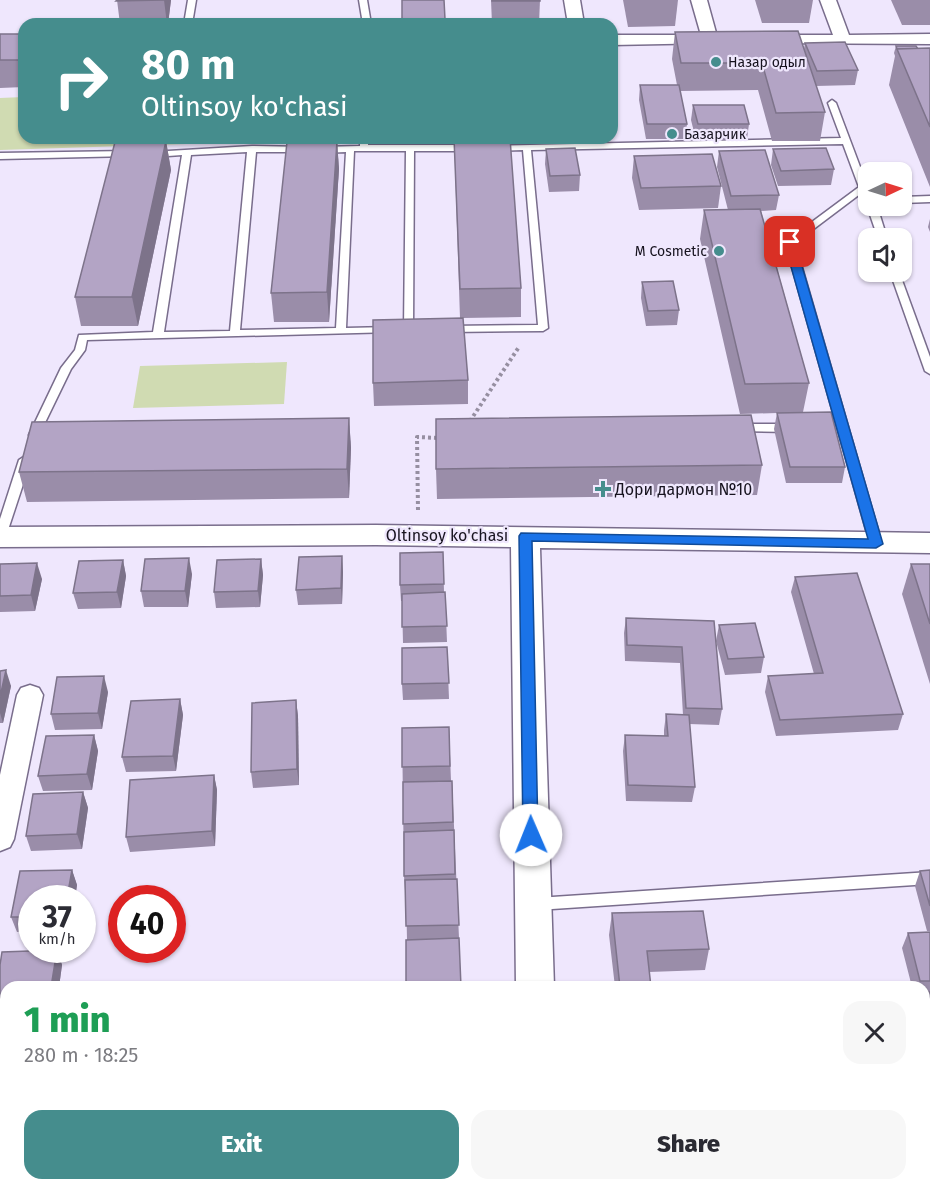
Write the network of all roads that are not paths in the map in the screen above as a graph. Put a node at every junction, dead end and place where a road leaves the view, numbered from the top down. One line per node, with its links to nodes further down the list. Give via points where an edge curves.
1 (192, 0): 6 (lane)
2 (363, 0): 7 (lane)
3 (572, 0): 8 (street)
4 (699, 0): 10 (street, via 715,40)
5 (828, 0): 12 (street)
6 (189, 18)
7 (366, 18)
8 (575, 18)
9 (930, 39): 12 (street)
10 (618, 40)
11 (754, 40): 12 (street)
12 (843, 40)
13 (832, 103): 14 (lane)
14 (846, 141): 19 (lane); 23 (lane)
15 (362, 144): 20 (lane)
16 (376, 144): 17 (lane)
17 (410, 147): 19 (lane); 29 (lane, via 414,329)
18 (252, 149): 20 (lane); 21 (lane); 30 (lane)
19 (527, 149): 28 (lane, via 543,328)
20 (350, 150): 29 (lane)
21 (188, 153): 22 (lane); 31 (lane)
22 (0, 156)
23 (858, 172)
24 (858, 198): 38 (lane, via 790,242 836,427)
25 (930, 199): 26 (lane)
26 (912, 200)
27 (898, 282): 32 (lane)
28 (442, 329)
29 (341, 331): 30 (lane)
30 (235, 333): 31 (lane)
31 (158, 335): 35 (lane, via 83,337 35,439)
32 (930, 371)
33 (723, 428): 34 (lane)
34 (806, 428)
35 (0, 536): 36 (street, Oltinsoy ko'chasi)
36 (525, 536): 38 (street, Oltinsoy ko'chasi); 42 (street)
37 (930, 543): 38 (street, Oltinsoy ko'chasi)
38 (876, 544)
39 (30, 695): 40 (street)
40 (0, 839)
41 (930, 878): 42 (lane)
42 (532, 904): 43 (street)
43 (535, 981)

